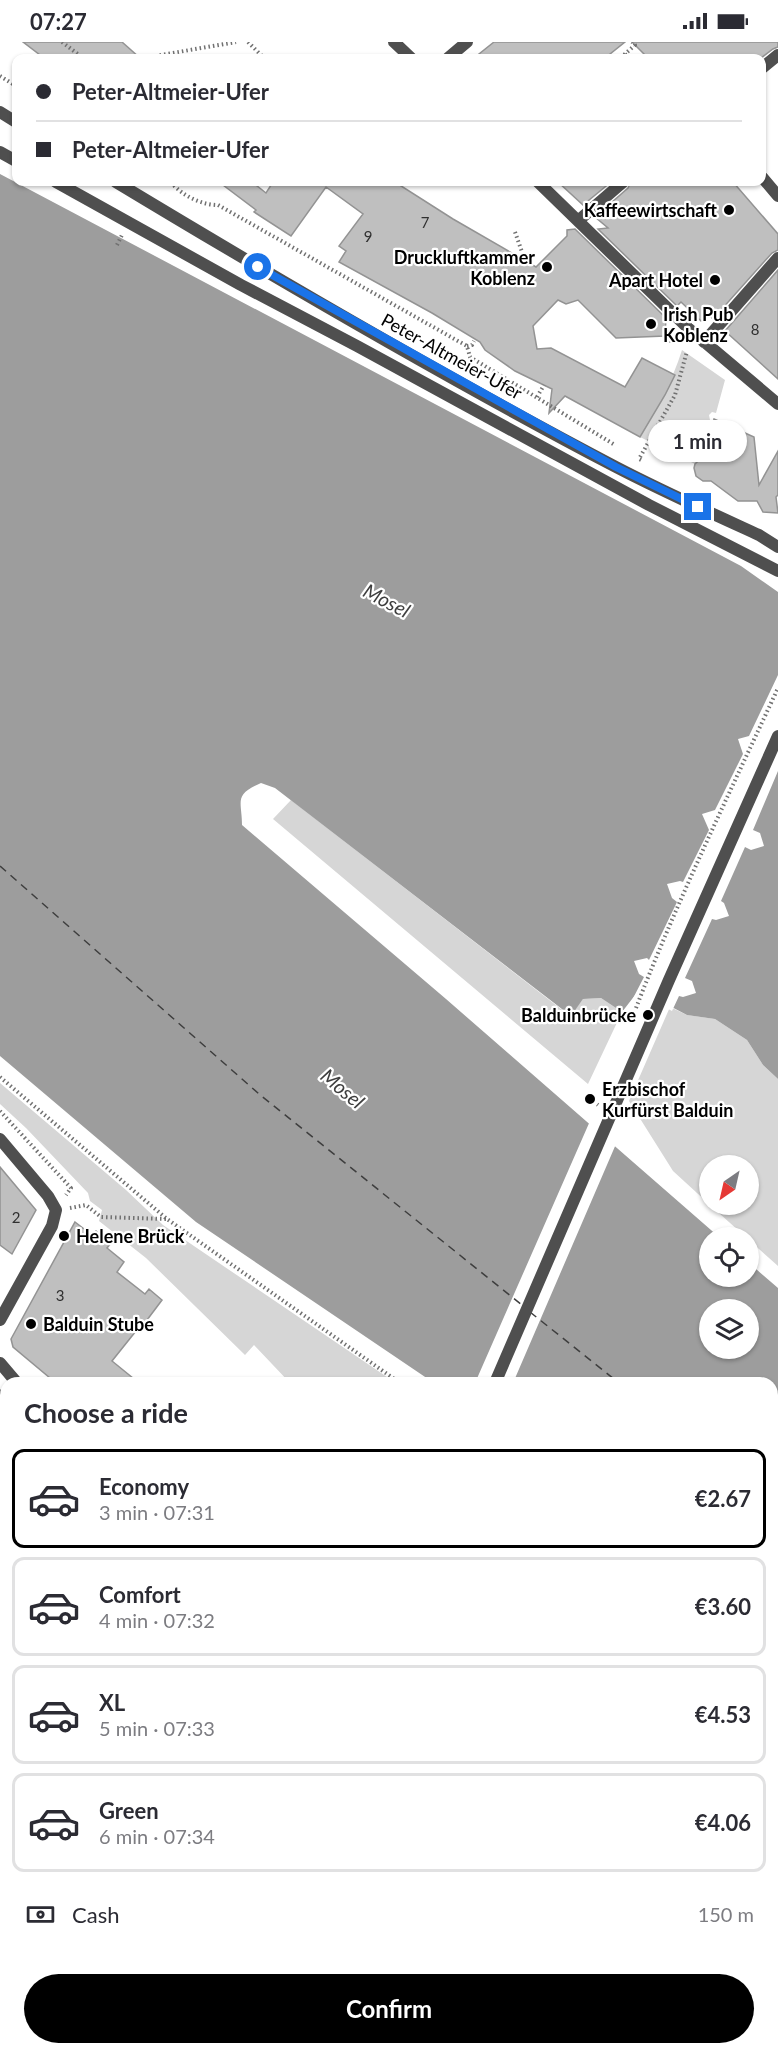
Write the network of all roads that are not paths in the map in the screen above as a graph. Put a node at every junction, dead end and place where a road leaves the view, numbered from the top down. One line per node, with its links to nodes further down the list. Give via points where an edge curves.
1 (394, 42): 3 (street)
2 (467, 42): 4 (street)
3 (407, 54)
4 (453, 54)
5 (778, 55): 6 (street)
6 (766, 65)
7 (766, 182): 12 (street)
8 (63, 186): 18 (street, Peter-Altmeier-Ufer, via 649,505)
9 (123, 186): 17 (street, Peter-Altmeier-Ufer, via 302,292 616,467)
10 (542, 186): 13 (street)
11 (618, 186): 13 (street)
12 (778, 196)
13 (579, 220): 15 (street)
14 (778, 258): 15 (street)
15 (704, 342): 16 (street)
16 (778, 404)
17 (778, 547)
18 (778, 571)
19 (778, 736): 24 (street)
20 (0, 1139): 21 (street, via 56,1210 52,1226)
21 (0, 1320)
22 (0, 1363): 23 (street)
23 (12, 1377)
24 (498, 1377)

